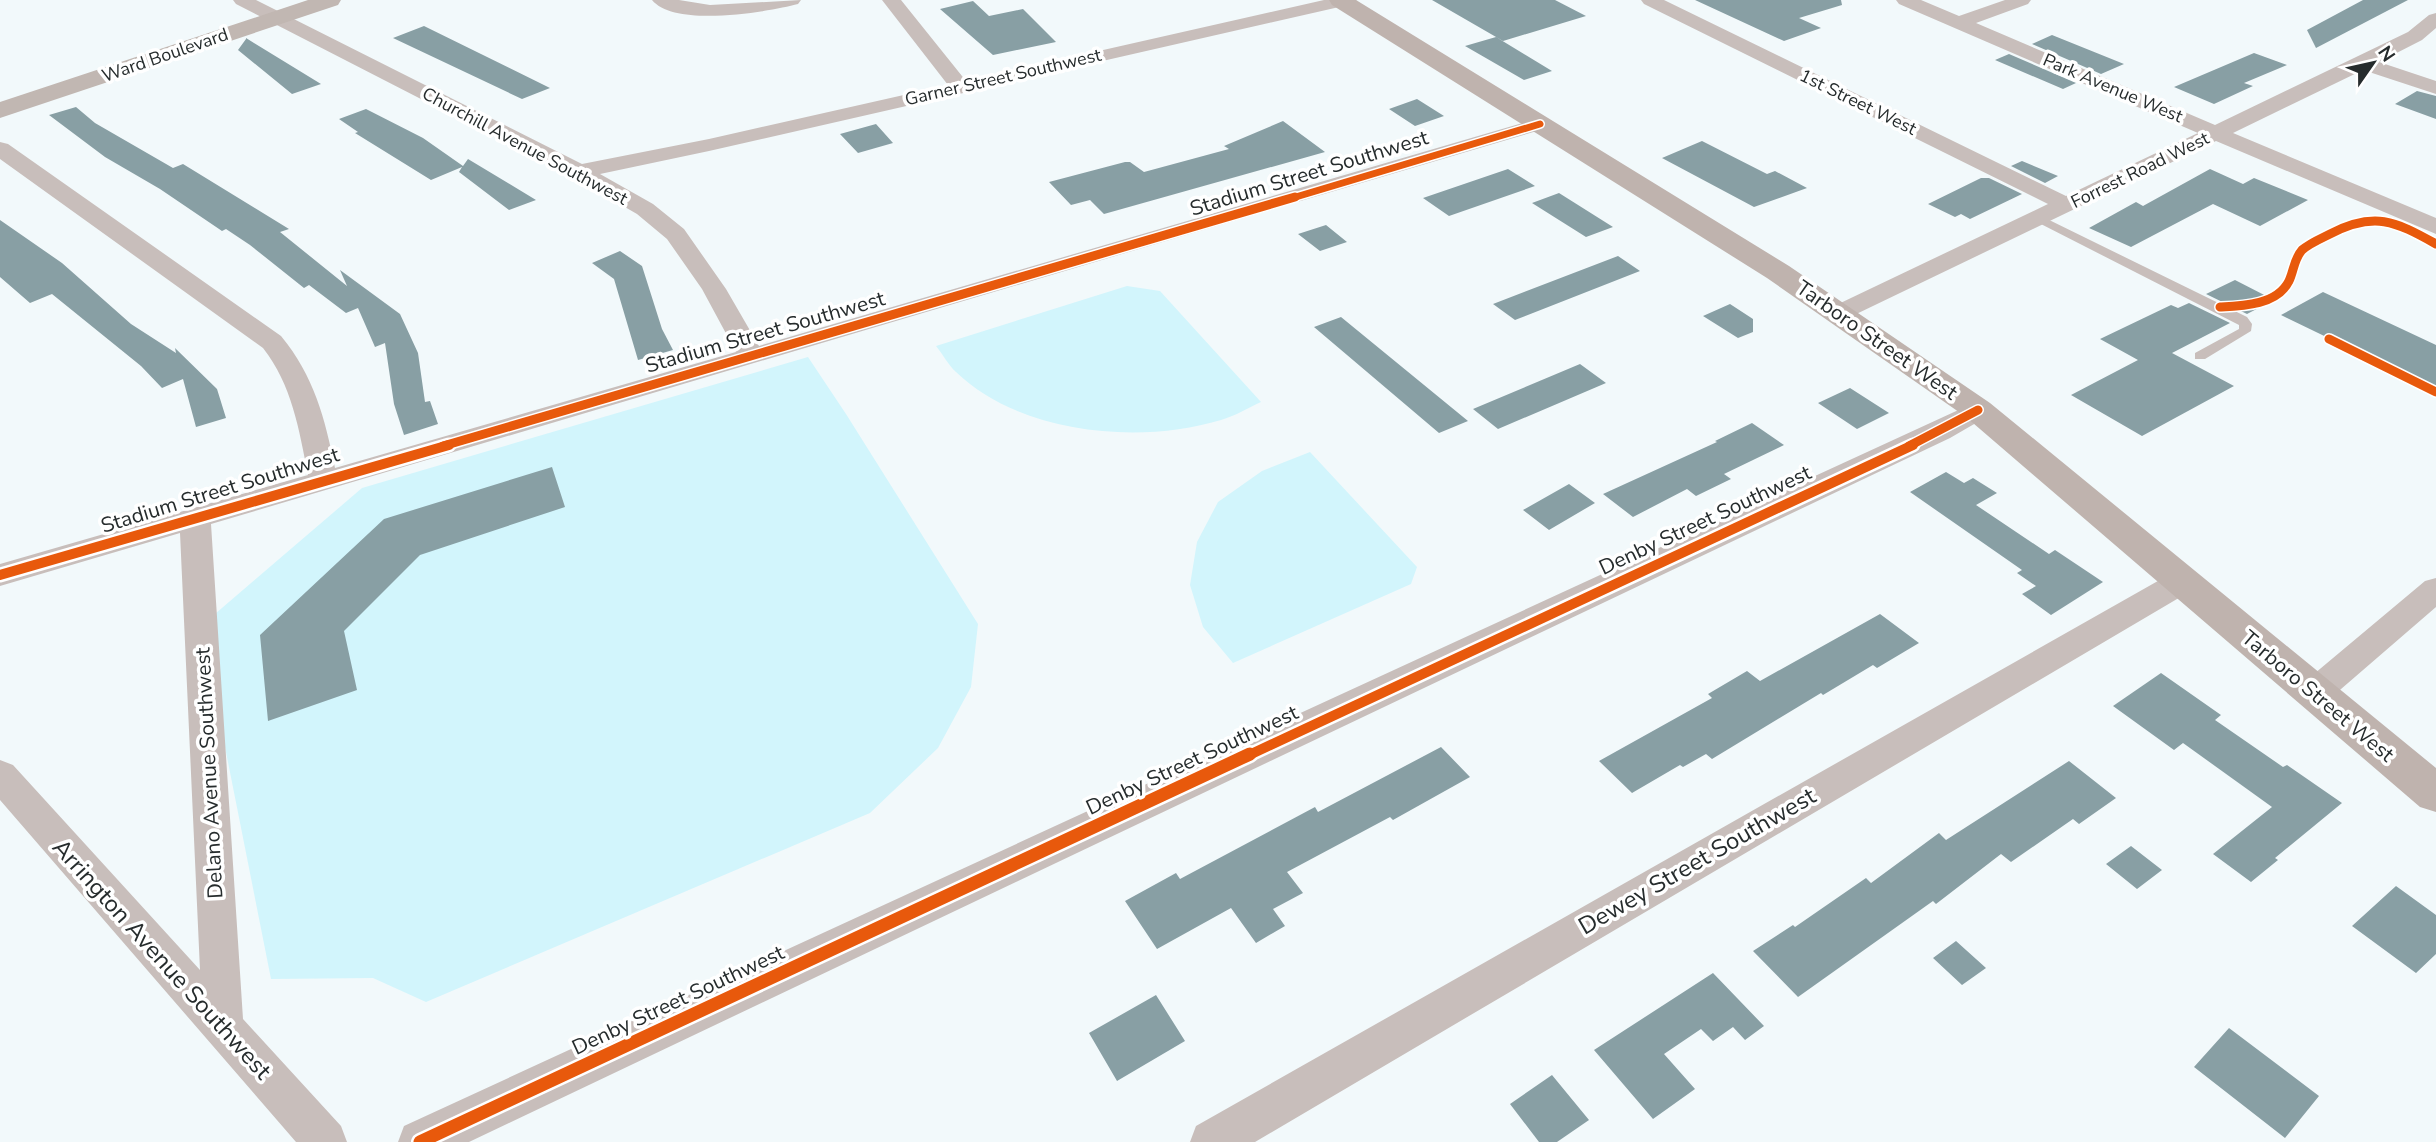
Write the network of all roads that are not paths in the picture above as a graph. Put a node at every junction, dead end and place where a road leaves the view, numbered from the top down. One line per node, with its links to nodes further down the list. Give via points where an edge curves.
1 (242, 0): 10 (street, Churchill Avenue Southwest)
2 (330, 0): 10 (main road, Ward Boulevard)
3 (661, 0): 4 (street, via 710,12)
4 (792, 0)
5 (891, 0): 14 (street)
6 (1650, 0): 23 (street, 1st Street West)
7 (1905, 0): 12 (street, Park Avenue West)
8 (2022, 0): 12 (street)
9 (1344, 1): 14 (street, Garner Street Southwest); 17 (main road, Tarboro Street West)
10 (276, 18): 16 (main road, Ward Boulevard); 21 (street, Churchill Avenue Southwest)
11 (2436, 19): 13 (street, Forrest Road West, via 2415,36)
12 (1959, 23): 18 (street, Park Avenue West)
13 (2362, 63): 15 (street); 18 (street, Forrest Road West)
14 (961, 87): 20 (street, Garner Street Southwest)
15 (2436, 88)
16 (0, 110)
17 (1540, 124): 26 (main road, Tarboro Street West); 27 (street, Stadium Street Southwest)
18 (2216, 133): 23 (street, Forrest Road West); 25 (street, Park Avenue West)
19 (0, 149): 30 (street, via 272,342 298,376)
20 (664, 154): 21 (street, Garner Street Southwest); 22 (street, Garner Street Southwest)
21 (579, 172): 22 (street, Churchill Avenue Southwest)
22 (619, 194): 27 (street, Churchill Avenue Southwest, via 676,234)
23 (2067, 205): 24 (street, Forrest Road West)
24 (2039, 219): 26 (street, Forrest Road West); 28 (lane, via 2246,324 2245,331)
25 (2436, 227)
26 (1839, 313): 29 (main road, Tarboro Street West)
27 (751, 355): 30 (street, Stadium Street Southwest)
28 (2200, 356)
29 (1978, 410): 33 (main road, Tarboro Street West); 40 (street, Denby Street Southwest, via 1940,432)
30 (323, 479): 31 (street, Stadium Street Southwest)
31 (195, 519): 32 (street, Stadium Street Southwest); 38 (street, Delano Avenue Southwest)
32 (0, 575)
33 (2183, 582): 35 (main road, Tarboro Street West); 41 (street, Dewey Street Southwest)
34 (2436, 589): 35 (street)
35 (2314, 693): 37 (main road, Tarboro Street West)
36 (0, 775): 38 (street, Arrington Avenue Southwest)
37 (2436, 794)
38 (223, 1027): 39 (street, Arrington Avenue Southwest)
39 (325, 1142)
40 (420, 1142)
41 (1212, 1142)

